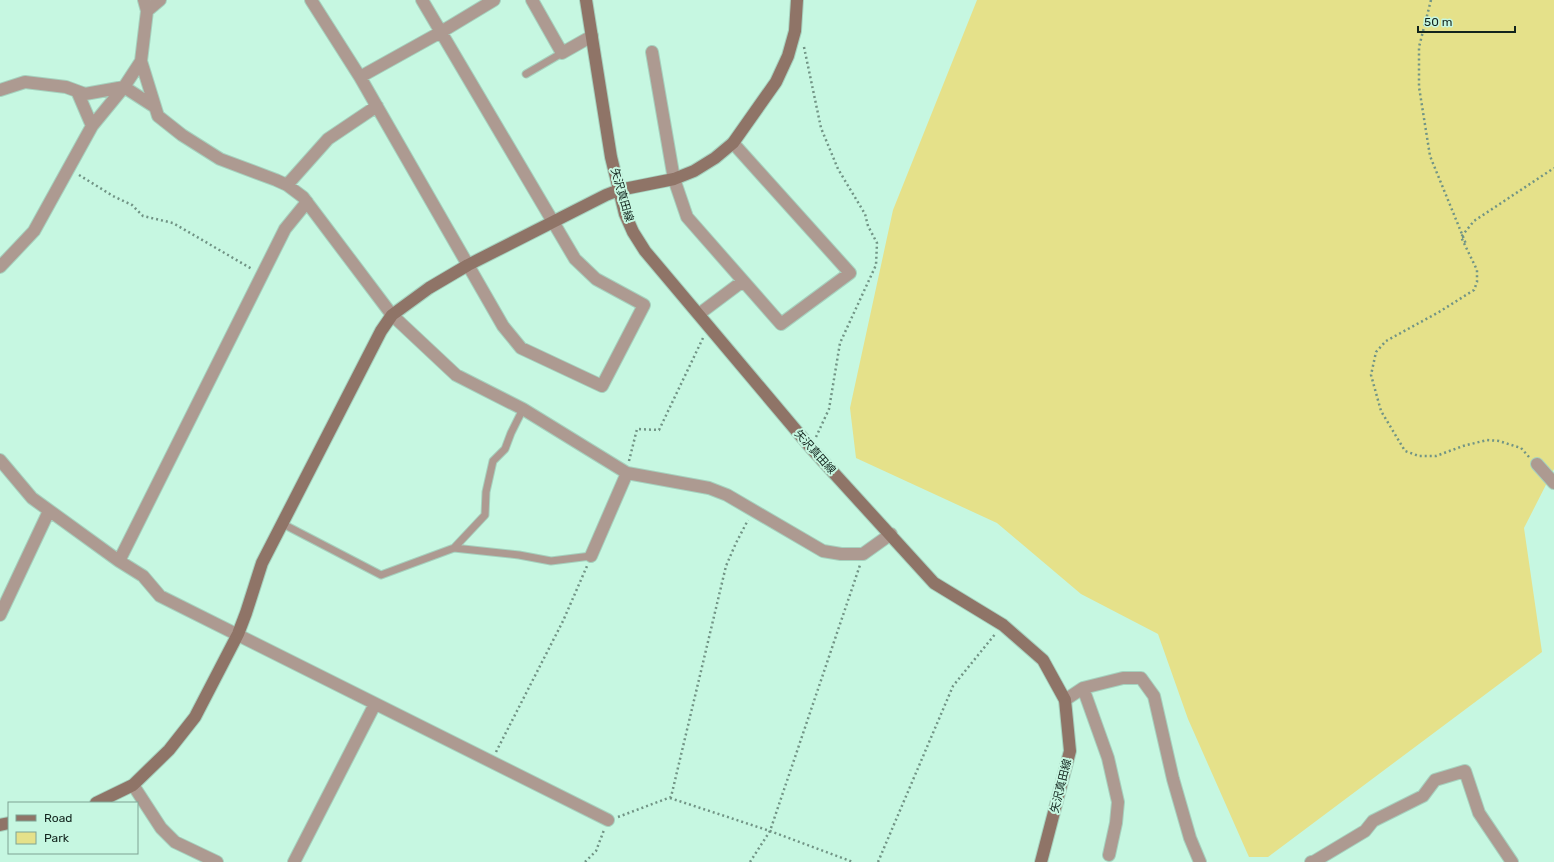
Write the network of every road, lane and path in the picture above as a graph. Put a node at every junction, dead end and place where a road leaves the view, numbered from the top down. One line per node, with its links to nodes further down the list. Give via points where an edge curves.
1 (160, 0): 9 (street)
2 (312, 0): 17 (street)
3 (422, 0): 11 (street)
4 (494, 0): 11 (street)
5 (532, 0): 14 (street)
6 (586, 0): 12 (street, 矢沢真田線)
7 (798, 0): 10 (street)
8 (1431, 0): 34 (path, via 1419,48 1419,87 1430,156)
9 (145, 5): 15 (street)
10 (795, 31): 24 (street, via 788,56 776,82); 41 (path, via 802,38 822,128 838,169 865,214 877,243 876,265 840,342 830,409)
11 (441, 32): 17 (street); 31 (street)
12 (592, 36): 14 (street); 29 (street, 矢沢真田線, via 611,157)
13 (652, 52): 27 (street)
14 (562, 53): 16 (lane)
15 (141, 61): 18 (street); 22 (street)
16 (526, 74)
17 (360, 77): 21 (street)
18 (124, 87): 20 (street, via 85,94); 22 (street); 23 (street)
19 (1, 88): 20 (street, via 25,82 66,87)
20 (77, 91): 23 (street)
21 (377, 106): 28 (street, via 328,139); 32 (street)
22 (155, 107): 28 (street, via 158,116 170,126 220,159)
23 (92, 126): 26 (street)
24 (733, 143): 27 (street, via 694,171); 36 (street, via 850,273 781,324)
25 (1554, 168): 34 (path, via 1474,221 1461,237)
26 (68, 169): 33 (street, via 34,231); 35 (path, via 132,205 143,216 173,223)
27 (674, 179): 29 (street); 36 (street, via 687,217)
28 (287, 185): 30 (street)
29 (619, 190): 31 (street); 37 (street, 矢沢真田線, via 625,214 645,251)
30 (308, 202): 35 (street, via 285,229); 38 (street)
31 (553, 222): 32 (street); 32 (street, via 576,259 596,279 644,305 602,386 521,348 503,326)
32 (468, 265): 38 (street, via 429,288)
33 (0, 267)
34 (1477, 270): 43 (path, via 1474,290 1386,340 1376,352 1371,375 1381,411 1405,451 1419,456 1436,456 1487,440 1521,448)
35 (262, 275): 53 (street)
36 (743, 281): 37 (street)
37 (699, 314): 39 (street, 矢沢真田線)
38 (392, 315): 40 (street, via 456,375); 48 (street)
39 (708, 326): 41 (street, 矢沢真田線); 44 (path, via 659,430 637,429)
40 (523, 409): 44 (street); 50 (lane, via 510,433 505,449 493,461 486,492 485,515)
41 (811, 448): 49 (street, 矢沢真田線)
42 (0, 460): 46 (street, via 32,498)
43 (1536, 464): 45 (street)
44 (626, 473): 47 (street, via 709,488 727,495); 52 (street)
45 (1554, 483)
46 (49, 511): 53 (street); 54 (street)
47 (753, 511): 51 (street, via 823,551); 62 (path, via 726,566)
48 (283, 524): 50 (lane, via 381,575); 56 (street, via 262,563)
49 (891, 534): 51 (street); 55 (street, 矢沢真田線, via 934,583)
50 (454, 548): 52 (lane, via 551,561)
51 (864, 554): 65 (path)
52 (591, 556): 60 (path, via 563,621)
53 (119, 561): 56 (street, via 143,576 160,596)
54 (0, 615)
55 (1003, 625): 58 (street, 矢沢真田線, via 1043,660); 72 (path, via 953,686)
56 (238, 634): 59 (street); 61 (street, via 195,717 169,750)
57 (1083, 688): 58 (street); 66 (street, via 1108,758 1118,802); 74 (street, via 1123,678 1141,678 1154,696 1173,779 1190,838)
58 (1066, 700): 73 (street, 矢沢真田線, via 1070,751)
59 (375, 704): 60 (street); 68 (street)
60 (491, 762): 64 (street)
61 (132, 785): 63 (street); 67 (street, via 161,828 175,842)
62 (669, 798): 64 (path); 65 (path)
63 (98, 802)
64 (608, 820): 69 (path, via 596,851)
65 (770, 831): 70 (path); 71 (path)
66 (1109, 855)
67 (217, 862)
68 (294, 862)
69 (586, 862)
70 (750, 862)
71 (853, 862)
72 (878, 862)
73 (1041, 862)
74 (1200, 862)
75 (1311, 862): 76 (street, via 1365,831 1373,821 1423,796 1435,780 1465,771 1479,813)
76 (1512, 862)

